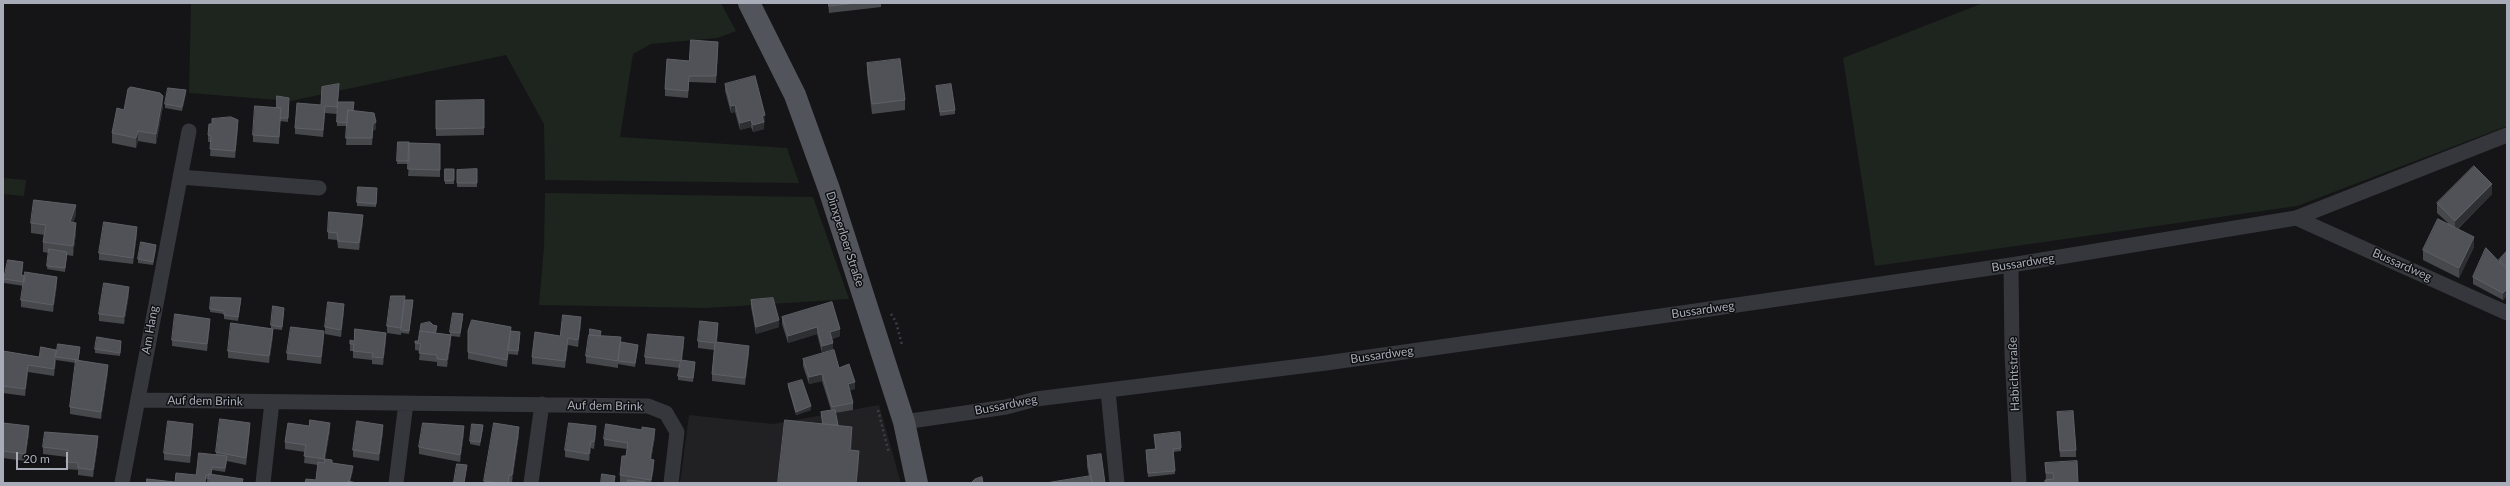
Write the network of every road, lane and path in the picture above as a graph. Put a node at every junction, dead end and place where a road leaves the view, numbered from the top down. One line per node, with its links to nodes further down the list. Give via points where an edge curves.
1 (749, 3): 14 (main road, Dinxperloer Straße, via 795,94 829,188)
2 (189, 131): 4 (street, Am Hang)
3 (2507, 135): 6 (street, Bussardweg)
4 (180, 177): 5 (street); 10 (street, Am Hang)
5 (319, 188)
6 (2296, 218): 7 (street, Bussardweg); 8 (street, Bussardweg)
7 (2011, 265): 9 (street, Bussardweg, via 1342,361); 22 (street, Habichtstraße, via 2012,354)
8 (2507, 313)
9 (1108, 391): 14 (street, Bussardweg, via 1036,398 1006,407); 21 (street)
10 (138, 400): 11 (street, Auf dem Brink); 15 (street, Am Hang)
11 (272, 402): 12 (street, Auf dem Brink); 16 (street)
12 (406, 403): 13 (street, Auf dem Brink); 17 (street)
13 (542, 404): 18 (street); 19 (street, Auf dem Brink, via 648,406 666,413 677,432)
14 (904, 422): 20 (main road, Dinxperloer Straße)
15 (122, 483)
16 (263, 483)
17 (396, 483)
18 (532, 483)
19 (670, 483)
20 (917, 483)
21 (1117, 483)
22 (2019, 483)

